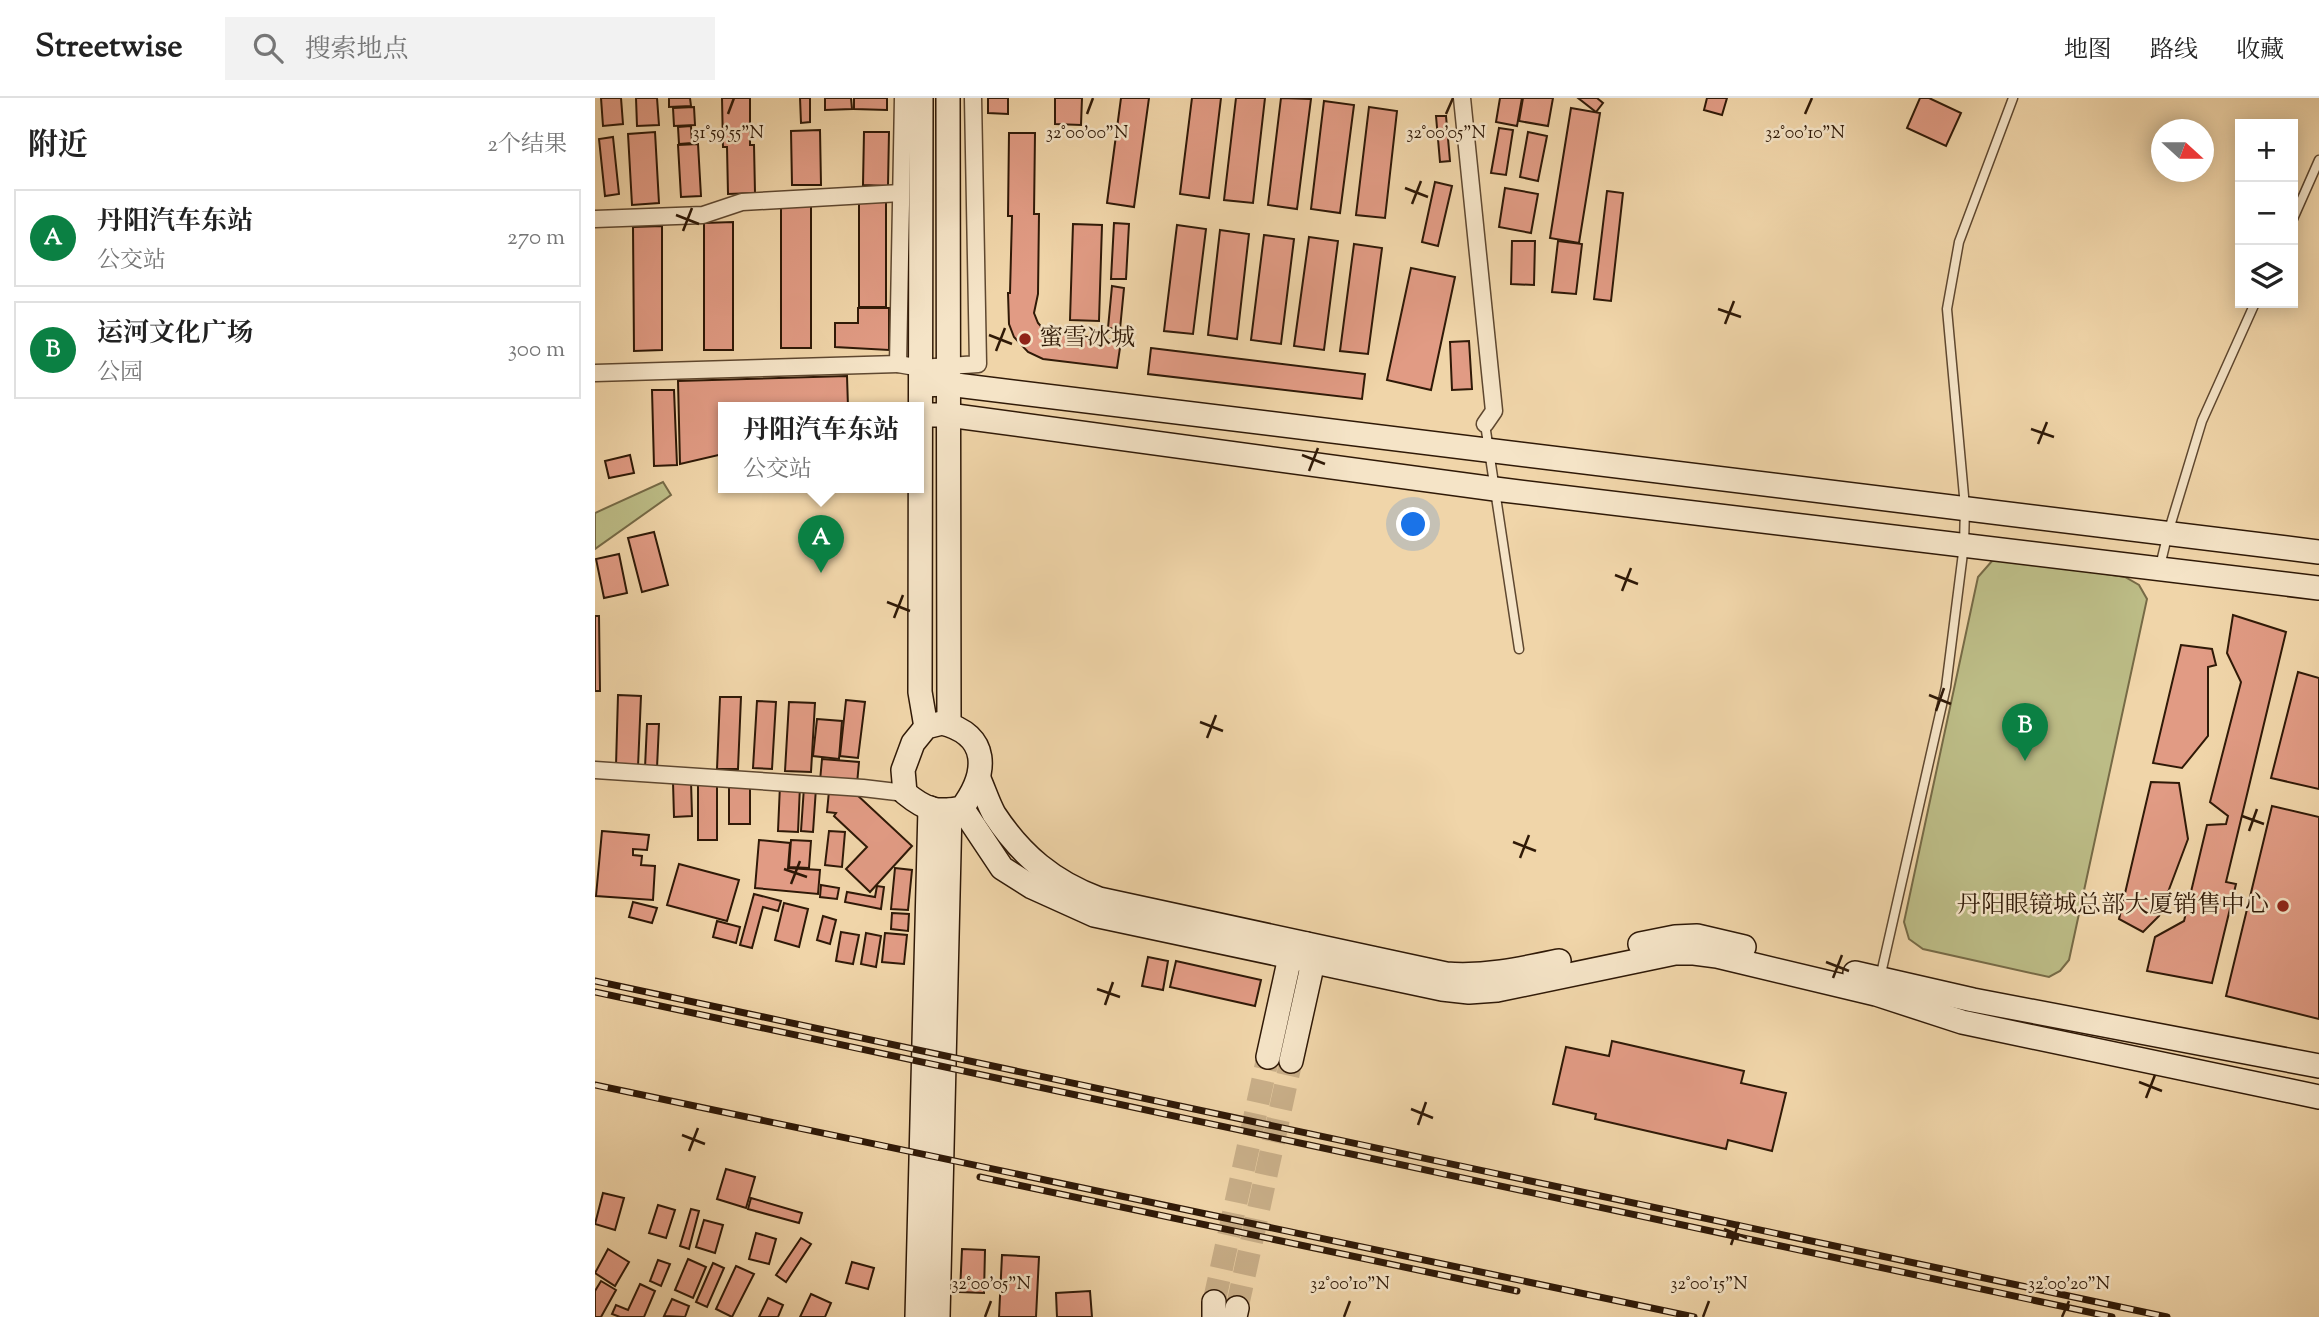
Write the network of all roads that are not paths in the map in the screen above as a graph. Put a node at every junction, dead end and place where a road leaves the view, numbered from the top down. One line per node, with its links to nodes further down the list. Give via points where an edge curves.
1 (903, 98): 8 (street)
2 (921, 98): 12 (street, via 922,241)
3 (949, 98): 14 (street)
4 (973, 98): 14 (street, via 978,364)
5 (1462, 98): 18 (street, via 1494,411)
6 (2013, 98): 22 (lane, via 1959,242 1947,309)
7 (2319, 160): 9 (lane)
8 (901, 193): 10 (street, via 742,202 703,215); 12 (street)
9 (2298, 208)
10 (595, 219)
11 (2253, 308): 23 (lane, via 2202,421)
12 (913, 372): 13 (street); 14 (street); 15 (street)
13 (595, 373)
14 (948, 375): 17 (street); 19 (street)
15 (919, 402)
16 (924, 415): 17 (street)
17 (948, 415): 20 (street); 29 (street)
18 (1485, 424): 19 (lane)
19 (1489, 448): 20 (lane); 22 (street)
20 (1495, 489): 24 (street); 28 (lane)
21 (921, 493): 29 (street, via 921,692)
22 (1965, 507): 23 (street); 24 (lane)
23 (2168, 533): 25 (street); 26 (lane)
24 (1964, 545): 26 (street); 35 (lane, via 1946,687)
25 (2319, 552)
26 (2159, 569): 27 (street)
27 (2319, 589)
28 (1519, 649)
29 (938, 726): 31 (street, via 959,727 975,739); 32 (street, via 913,743 903,770)
30 (595, 770): 32 (street)
31 (979, 779): 33 (street, via 973,793); 34 (street, via 994,813 1021,848 1071,889)
32 (905, 793): 33 (street, via 921,807)
33 (947, 809): 34 (street, via 1002,868 1065,904 1094,915); 40 (street); 41 (street)
34 (1303, 954): 35 (street, via 1473,976 1697,936); 36 (street); 37 (street)
35 (1878, 987): 38 (street, via 1973,1000); 39 (street, via 1962,1022)
36 (1268, 1057)
37 (1291, 1061)
38 (2319, 1066)
39 (2319, 1097)
40 (917, 1317)
41 (938, 1317)

